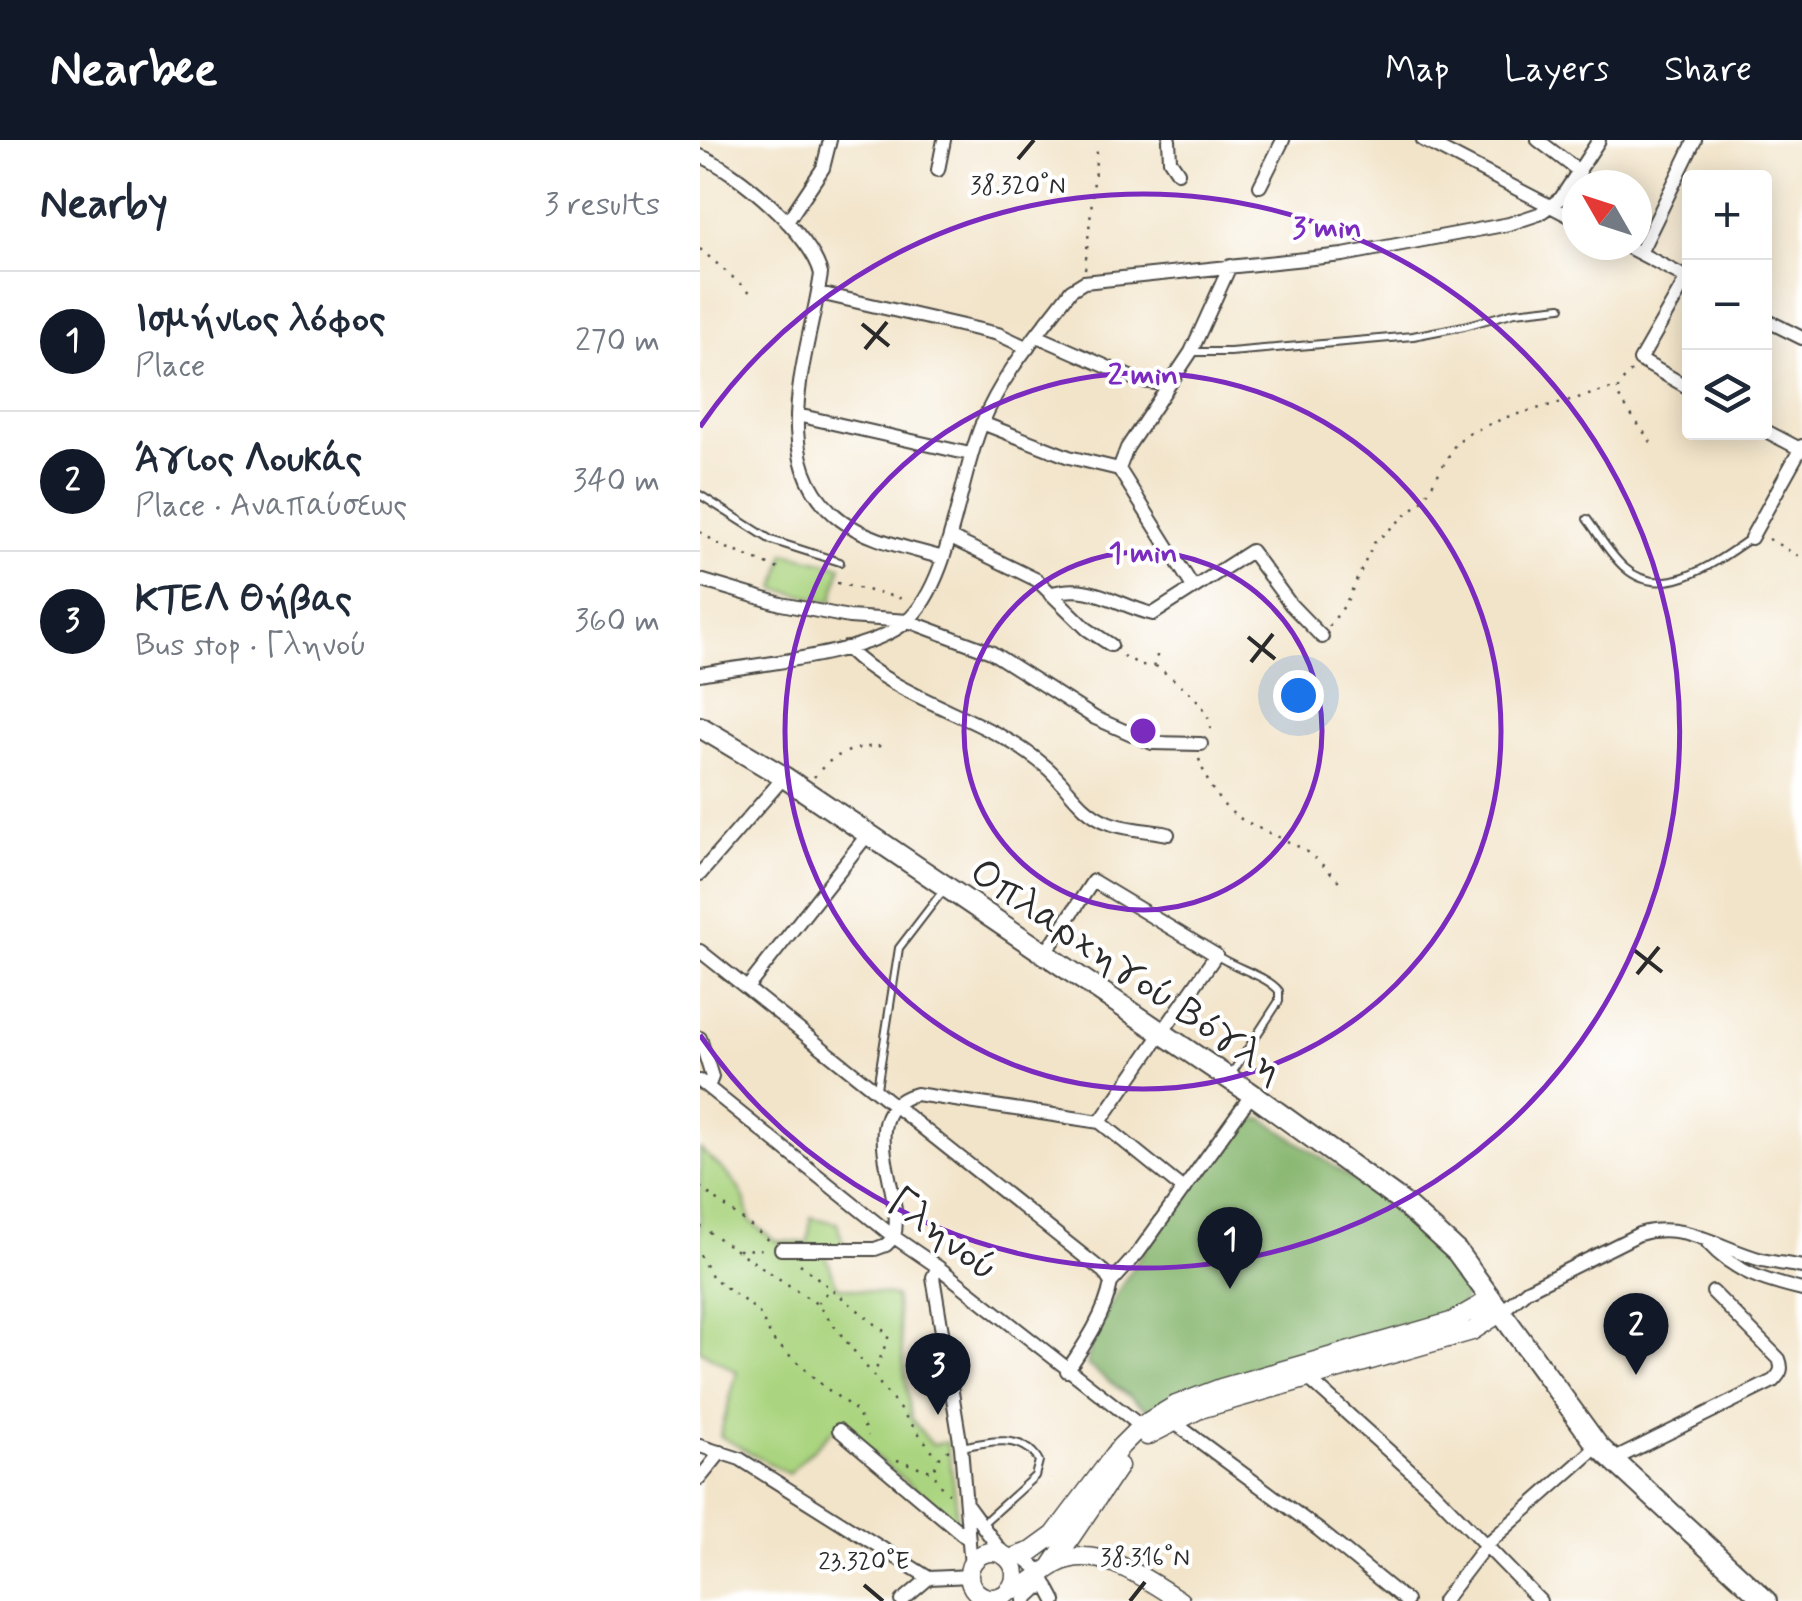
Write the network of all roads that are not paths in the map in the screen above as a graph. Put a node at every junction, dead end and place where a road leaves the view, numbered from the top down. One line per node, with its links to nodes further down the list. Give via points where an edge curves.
1 (830, 140): 18 (street, via 823,168)
2 (944, 140): 10 (street)
3 (1169, 140): 13 (street)
4 (1283, 140): 14 (street)
5 (1422, 140): 16 (street)
6 (1538, 140): 11 (street)
7 (1598, 140): 12 (street)
8 (1696, 140): 19 (street)
9 (700, 156): 18 (street, via 715,161)
10 (938, 170)
11 (1577, 170)
12 (1581, 170)
13 (1178, 172)
14 (1260, 186)
15 (1562, 196): 16 (street)
16 (1552, 206): 17 (street); 21 (street, via 1509,224 1342,255)
17 (1562, 212)
18 (787, 222): 24 (street, via 818,258)
19 (1652, 229)
20 (1652, 259): 22 (street)
21 (1230, 266): 28 (street, via 1084,282); 29 (street)
22 (1682, 275)
23 (1682, 288): 30 (street, via 1640,360)
24 (819, 293): 28 (street); 32 (street)
25 (1561, 308): 29 (lane, via 1414,336)
26 (1772, 323): 27 (street)
27 (1802, 338)
28 (1032, 342): 31 (street); 33 (street)
29 (1191, 352): 31 (street)
30 (1682, 384)
31 (1169, 385): 37 (street)
32 (796, 415): 36 (street); 42 (street, via 801,462 825,505 866,534)
33 (982, 423): 36 (street); 37 (street)
34 (1772, 434): 35 (street)
35 (1801, 448): 40 (street)
36 (970, 454): 41 (street)
37 (1119, 469): 45 (street)
38 (700, 495): 43 (lane, via 771,540)
39 (1587, 519): 40 (lane, via 1626,570 1661,583 1691,574)
40 (1753, 535)
41 (950, 538): 42 (street); 46 (street, via 1037,580)
42 (942, 558): 47 (street)
43 (840, 562)
44 (700, 580): 47 (street, via 780,604)
45 (1193, 586): 46 (street, via 1153,614 1085,590); 48 (street, via 1251,550)
46 (1050, 594): 49 (street)
47 (908, 620): 50 (street); 53 (street, via 991,652 1095,718 1152,743)
48 (1322, 637)
49 (1110, 645)
50 (846, 648): 51 (street); 56 (street, via 889,682 1026,752 1090,814)
51 (700, 674)
52 (700, 727): 54 (main road, Οπλαρχηγού Βόγλη)
53 (1197, 743)
54 (784, 776): 55 (main road, Οπλαρχηγού Βόγλη); 57 (street)
55 (868, 834): 58 (main road, Οπλαρχηγού Βόγλη); 62 (street)
56 (1168, 834)
57 (700, 874)
58 (946, 887): 60 (main road, Οπλαρχηγού Βόγλη); 67 (lane, via 899,948)
59 (700, 951): 62 (street)
60 (1045, 954): 61 (street, via 1094,880); 63 (main road, Οπλαρχηγού Βόγλη)
61 (1216, 955): 63 (street); 65 (lane, via 1279,991 1279,1001)
62 (747, 988): 67 (street)
63 (1160, 1032): 65 (main road, Οπλαρχηγού Βόγλη); 70 (street)
64 (700, 1038): 66 (street, via 712,1077)
65 (1228, 1078): 68 (main road, Οπλαρχηγού Βόγλη)
66 (703, 1086): 72 (street, Γληνού)
67 (877, 1090): 69 (street)
68 (1252, 1094): 71 (street); 80 (main road, Οπλαρχηγού Βόγλη, via 1403,1203 1456,1252)
69 (895, 1104): 70 (street, via 916,1094); 72 (street, via 883,1143); 77 (street, via 1089,1257)
70 (1100, 1122): 71 (street)
71 (1183, 1189): 77 (street)
72 (894, 1237): 74 (street, via 875,1250); 76 (street, Γληνού)
73 (1706, 1240): 75 (street); 78 (street, via 1728,1264); 80 (street, via 1658,1228)
74 (782, 1249)
75 (1802, 1267)
76 (938, 1268): 81 (street, Γληνού); 87 (street, via 934,1277)
77 (1111, 1284): 81 (street)
78 (1802, 1290)
79 (1712, 1292): 89 (street, via 1778,1359 1780,1375)
80 (1496, 1306): 82 (street, via 1472,1332); 89 (main road, Οπλαρχηγού Βόγλη)
81 (1067, 1371): 84 (street, Γληνού)
82 (1299, 1377): 83 (street); 84 (street, via 1198,1396 1176,1404); 94 (street, via 1432,1490)
83 (1172, 1421): 84 (street); 103 (street)
84 (1146, 1429): 95 (street, via 1120,1446 1042,1545); 96 (street)
85 (839, 1430): 93 (street)
86 (700, 1446): 88 (street)
87 (961, 1447): 91 (street); 92 (lane, via 1009,1440 1040,1461 1034,1476)
88 (721, 1452): 90 (street); 97 (street)
89 (1606, 1453): 94 (street); 106 (main road, Οπλαρχηγού Βόγλη)
90 (700, 1478)
91 (966, 1498): 92 (street); 93 (street)
92 (982, 1524): 95 (street)
93 (968, 1539): 98 (street)
94 (1486, 1546): 104 (street); 105 (street)
95 (1011, 1556): 96 (street); 98 (street, via 985,1553); 99 (street)
96 (1048, 1576): 99 (street); 101 (street); 102 (street, via 1082,1556 1110,1563)
97 (929, 1578): 98 (street); 100 (street)
98 (975, 1583): 99 (street, via 996,1597)
99 (1016, 1596)
100 (902, 1601)
101 (1054, 1601)
102 (1180, 1601)
103 (1406, 1601)
104 (1443, 1601)
105 (1540, 1601)
106 (1766, 1601)

